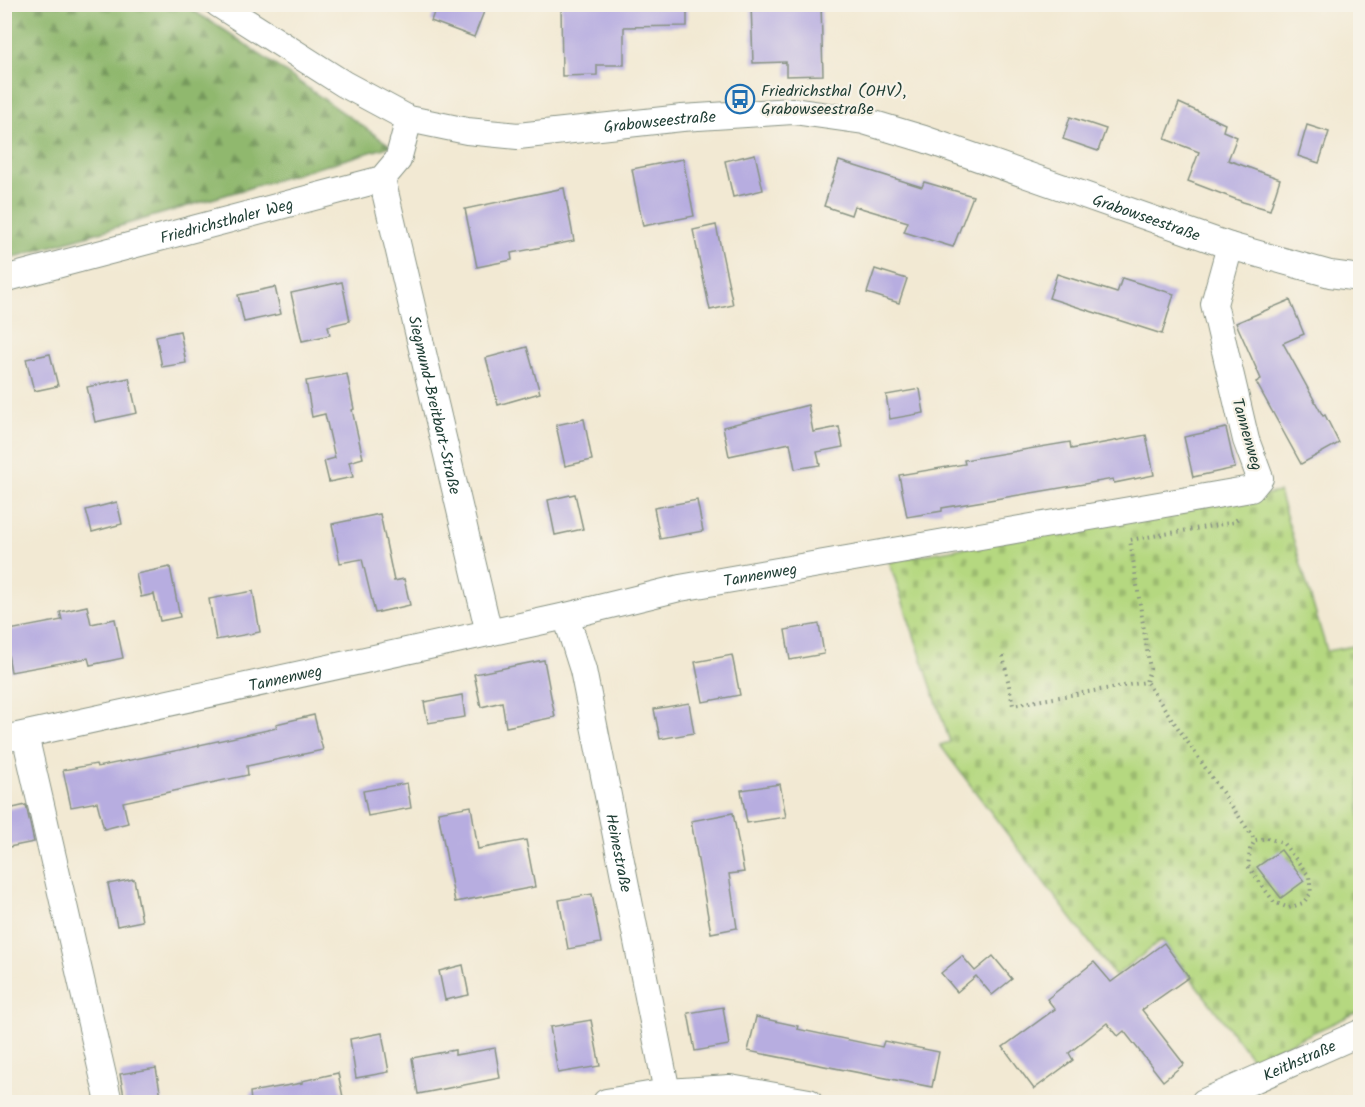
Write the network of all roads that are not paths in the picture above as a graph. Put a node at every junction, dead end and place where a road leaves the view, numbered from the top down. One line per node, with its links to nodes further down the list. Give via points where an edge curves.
1 (218, 4): 2 (street, Grabowseestraße, via 344,84)
2 (409, 119): 3 (street, via 398,160); 4 (street, Grabowseestraße, via 518,136 682,117 793,111 864,121)
3 (382, 179): 6 (street, Friedrichsthaler Weg); 8 (street, Siegmund-Breitbart-Straße)
4 (1230, 246): 5 (street, Grabowseestraße, via 1330,274); 7 (street, Tannenweg, via 1214,304 1246,440 1260,478 1251,489 680,588)
5 (1360, 278)
6 (4, 279)
7 (566, 616): 8 (street, Tannenweg); 11 (street, Heinestraße, via 583,670)
8 (489, 633): 9 (street, Tannenweg)
9 (15, 737): 12 (street, Tannenweg)
10 (1360, 1033): 15 (street, Keithstraße)
11 (667, 1092): 13 (street); 14 (street, via 730,1088)
12 (109, 1102)
13 (606, 1102)
14 (809, 1102)
15 (1204, 1102)

